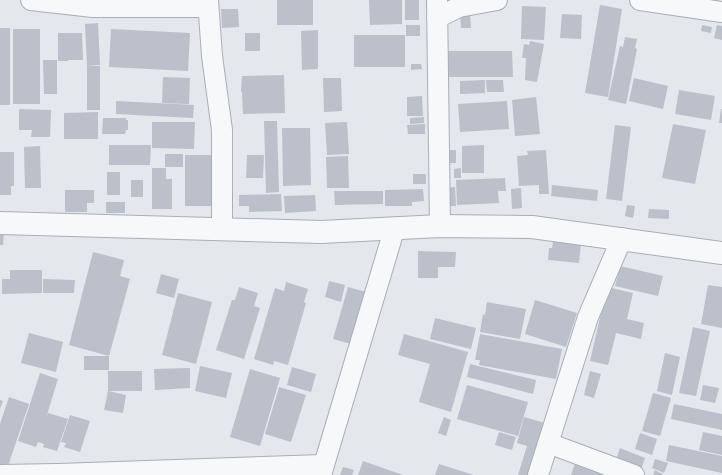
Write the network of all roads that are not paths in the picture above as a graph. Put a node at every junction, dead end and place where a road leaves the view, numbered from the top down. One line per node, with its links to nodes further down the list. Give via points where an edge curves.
1 (30, 0): 4 (street, via 93,7)
2 (497, 0): 6 (street)
3 (640, 0): 5 (street)
4 (208, 4): 9 (street, via 222,130)
5 (718, 8)
6 (437, 9): 8 (street)
7 (0, 223): 9 (street)
8 (440, 226): 10 (street); 11 (street, via 532,227)
9 (222, 230): 10 (street)
10 (394, 230): 14 (street)
11 (622, 238): 12 (street); 13 (street, via 588,317)
12 (722, 253)
13 (548, 443): 16 (street); 17 (street)
14 (322, 470): 15 (street)
15 (0, 475)
16 (538, 475)
17 (634, 475)

